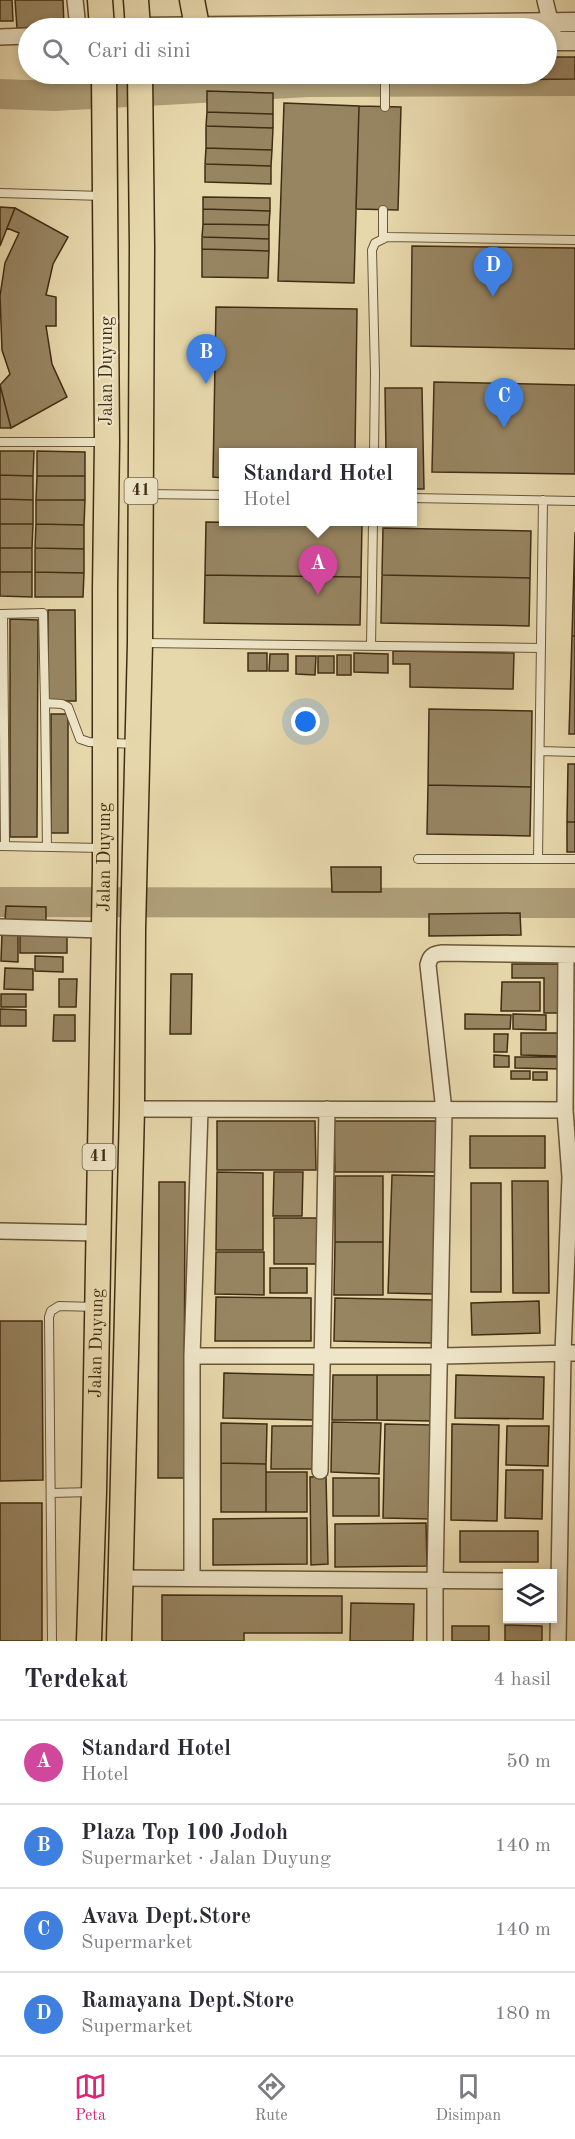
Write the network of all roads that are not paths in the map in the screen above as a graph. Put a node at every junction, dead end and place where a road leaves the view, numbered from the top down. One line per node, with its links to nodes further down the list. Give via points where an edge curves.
1 (75, 0): 6 (street)
2 (100, 0): 7 (highway)
3 (136, 0): 8 (highway)
4 (192, 0): 9 (highway)
5 (545, 0): 10 (street)
6 (77, 18)
7 (101, 18)
8 (137, 18)
9 (192, 18)
10 (550, 18)
11 (575, 22): 12 (street)
12 (557, 23)
13 (18, 36): 14 (street)
14 (0, 37)
15 (557, 41): 16 (street)
16 (575, 41)
17 (104, 84): 22 (highway, Jalan Duyung / 41)
18 (140, 84): 27 (highway, Jalan Duyung / 41)
19 (384, 84): 20 (lane)
20 (384, 106)
21 (0, 193): 22 (lane)
22 (104, 196): 26 (highway, Jalan Duyung / 41)
23 (383, 210): 24 (lane)
24 (383, 238): 25 (lane); 30 (lane, via 372,250)
25 (575, 240)
26 (106, 246): 27 (highway); 29 (highway, Jalan Duyung / 41)
27 (142, 248): 31 (highway, Jalan Duyung / 41)
28 (0, 442): 29 (lane)
29 (107, 442): 42 (highway, Jalan Duyung / 41)
30 (374, 448)
31 (141, 494): 32 (lane); 38 (highway, Jalan Duyung / 41)
32 (219, 495)
33 (417, 498): 34 (lane)
34 (543, 500): 35 (lane); 40 (lane)
35 (575, 501)
36 (373, 526): 39 (lane)
37 (1, 614): 41 (lane, via 44,615); 46 (lane)
38 (140, 643): 39 (lane); 43 (highway, Jalan Duyung / 41)
39 (371, 646): 40 (lane)
40 (541, 648): 44 (lane)
41 (45, 703): 42 (lane, via 68,707 80,739); 47 (lane)
42 (105, 743): 43 (lane); 48 (highway, Jalan Duyung / 41)
43 (138, 744): 55 (highway, Jalan Duyung / 41)
44 (540, 752): 45 (lane); 49 (lane)
45 (575, 752)
46 (2, 846): 47 (lane)
47 (47, 846): 48 (lane)
48 (104, 858): 52 (highway, Jalan Duyung / 41)
49 (538, 858): 50 (lane); 51 (lane)
50 (418, 859)
51 (575, 859)
52 (104, 926): 53 (street); 62 (highway, Jalan Duyung / 41)
53 (0, 927)
54 (571, 956): 58 (street); 59 (street, via 442,953 430,958)
55 (132, 1109): 57 (street); 69 (highway, Jalan Duyung / 41)
56 (327, 1109): 57 (street); 59 (street); 65 (street)
57 (200, 1110): 66 (street)
58 (565, 1110): 59 (street); 60 (street)
59 (444, 1111): 67 (street)
60 (572, 1177): 64 (street)
61 (0, 1231): 62 (street)
62 (98, 1233): 63 (highway, Jalan Duyung / 41)
63 (98, 1307): 68 (highway, Jalan Duyung / 41); 71 (lane, via 58,1306 49,1317)
64 (569, 1353): 67 (street); 73 (street)
65 (323, 1355): 66 (street); 67 (street); 70 (street)
66 (192, 1356): 74 (street)
67 (441, 1356): 76 (street)
68 (96, 1392): 69 (highway); 72 (highway, Jalan Duyung / 41)
69 (126, 1393): 75 (highway, Jalan Duyung / 41)
70 (320, 1472)
71 (51, 1492): 72 (lane); 79 (lane)
72 (94, 1492): 80 (highway, Jalan Duyung / 41)
73 (556, 1569)
74 (192, 1577): 75 (street); 76 (street)
75 (119, 1578): 81 (highway, Jalan Duyung / 41)
76 (435, 1581): 77 (street); 82 (street)
77 (503, 1581)
78 (557, 1621): 83 (street)
79 (52, 1641)
80 (89, 1641)
81 (119, 1641)
82 (435, 1641)
83 (558, 1641)

